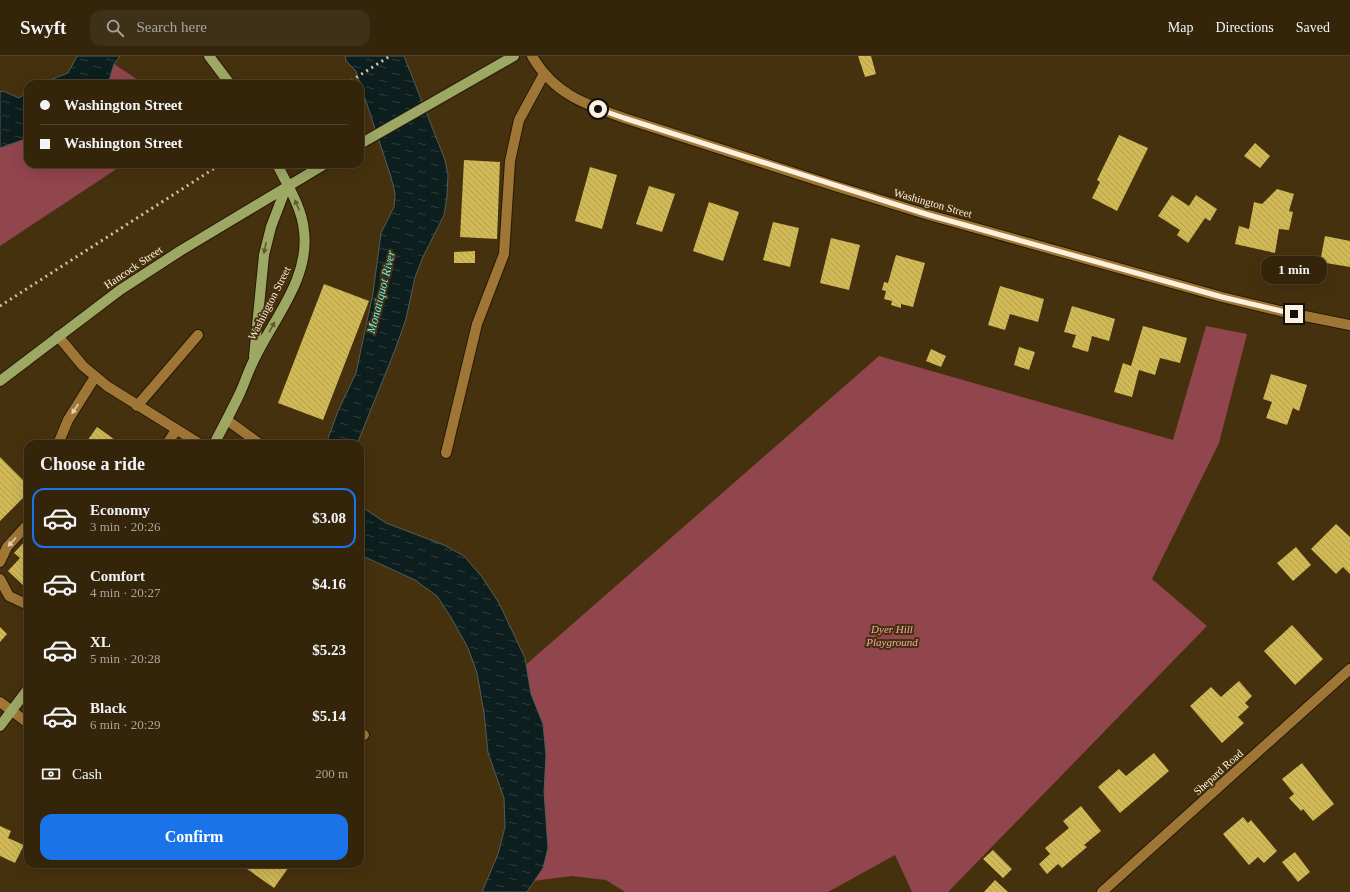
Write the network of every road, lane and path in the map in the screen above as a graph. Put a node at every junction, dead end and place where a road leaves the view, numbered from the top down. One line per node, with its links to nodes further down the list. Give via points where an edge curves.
1 (209, 56): 5 (main road)
2 (514, 56): 6 (main road)
3 (532, 56): 4 (street, Washington Street)
4 (544, 74): 10 (street, Washington Street, via 556,87 572,97 606,112 835,186 1222,297); 24 (street, via 519,120 510,161 504,254 477,324)
5 (227, 80)
6 (364, 142)
7 (279, 168): 9 (main road)
8 (318, 168): 9 (main road)
9 (287, 185): 12 (main road, Hancock Street, via 150,270); 13 (main road, Washington Street, one-way to 13, via 271,227 264,255); 13 (main road, Washington Street, one-way to 9, via 295,283 302,264 304,231 301,216)
10 (1350, 325)
11 (198, 335): 16 (street)
12 (58, 336): 14 (street); 15 (main road, Hancock Street)
13 (253, 361): 17 (main road, Washington Street)
14 (95, 377): 16 (street); 19 (street, one-way to 19, via 68,420)
15 (0, 381)
16 (137, 406): 18 (street)
17 (227, 420): 22 (main road, Washington Street); 23 (street)
18 (176, 430): 20 (street); 21 (street)
19 (60, 440)
20 (169, 440)
21 (193, 440)
22 (216, 440)
23 (254, 440)
24 (446, 453)
25 (24, 528): 26 (street, one-way to 26, via 7,547)
26 (0, 562)
27 (0, 579): 28 (street, via 9,596)
28 (24, 603)
29 (1350, 669): 35 (street, Shepard Road)
30 (24, 694): 32 (main road)
31 (0, 702): 32 (street)
32 (11, 710): 33 (street); 34 (main road)
33 (24, 720)
34 (0, 726)
35 (1102, 892)

